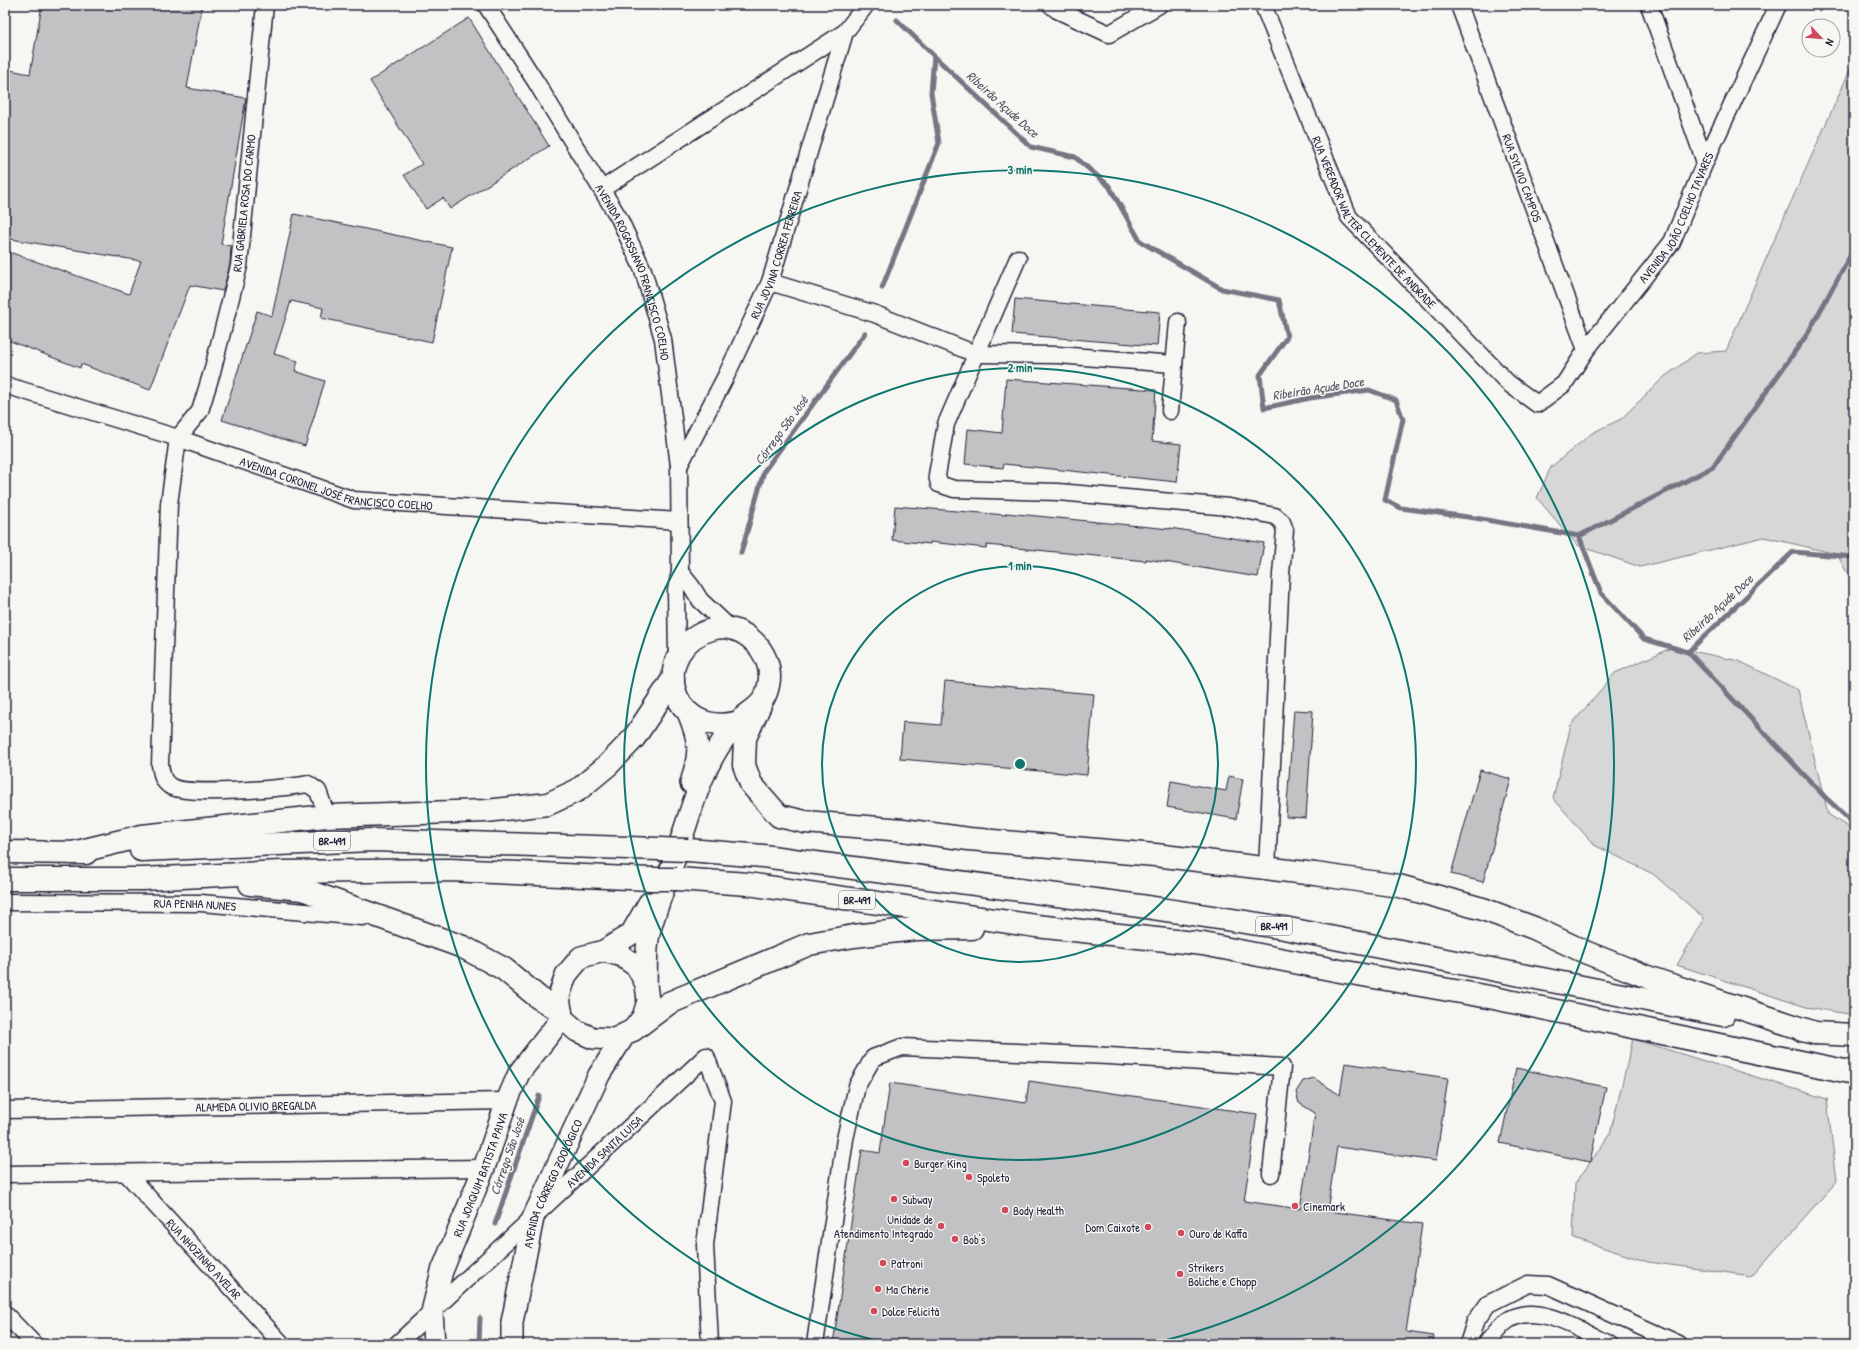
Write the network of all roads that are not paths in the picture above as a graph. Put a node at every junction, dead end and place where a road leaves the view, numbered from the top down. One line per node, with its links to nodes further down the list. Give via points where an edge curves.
1 (265, 5): 22 (street, RUA GABRIELA ROSA DO CARMO, via 239,266 200,411)
2 (486, 5): 12 (street, AVENIDA ROGASSIANO FRANCISCO COELHO)
3 (866, 5): 10 (street, RUA JOVINA CORREA FERREIRA)
4 (1050, 5): 5 (street, via 1109,34)
5 (1159, 5)
6 (1263, 5): 20 (street, RUA VEREADOR WALTER CLEMENTE DE ANDRADE, via 1349,217 1508,383)
7 (1459, 5): 16 (street, RUA SYLVIO CAMPOS)
8 (1649, 5): 11 (street)
9 (1778, 5): 11 (street, AVENIDA JOÃO COELHO TAVARES)
10 (845, 32): 12 (street, RUA JOVINA CORREA FERREIRA); 14 (street, RUA JOVINA CORREA FERREIRA)
11 (1705, 162): 16 (street, AVENIDA JOÃO COELHO TAVARES, via 1672,242)
12 (602, 189): 23 (street, AVENIDA ROGASSIANO FRANCISCO COELHO, via 620,218 643,270 663,339)
13 (1018, 258): 17 (street)
14 (770, 282): 17 (street, via 874,314); 23 (street, RUA JOVINA CORREA FERREIRA, via 726,376)
15 (1178, 322): 18 (street)
16 (1586, 350): 20 (street, AVENIDA JOÃO COELHO TAVARES, via 1564,384)
17 (976, 354): 18 (street, via 1058,355); 35 (street, via 946,424 937,475 939,484 954,489 1058,492 1229,507 1275,516 1282,522 1285,530)
18 (1174, 364): 21 (street)
19 (5, 385): 22 (street, AVENIDA CORONEL JOSÉ FRANCISCO COELHO)
20 (1537, 404)
21 (1170, 411)
22 (178, 438): 24 (street, AVENIDA CORONEL JOSÉ FRANCISCO COELHO, via 354,500); 32 (street, via 169,504 160,765 163,781 171,787 183,790 224,791 285,788 308,784 318,791)
23 (679, 466): 24 (street, AVENIDA ROGASSIANO FRANCISCO COELHO)
24 (679, 520): 25 (street, AVENIDA ROGASSIANO FRANCISCO COELHO)
25 (680, 572): 26 (street, via 700,600); 27 (street, AVENIDA ROGASSIANO FRANCISCO COELHO, via 676,590)
26 (731, 629): 27 (main road, via 715,629 699,634 686,644); 29 (main road, via 753,640 766,659 769,683)
27 (676, 658): 28 (main road)
28 (673, 679): 30 (main road, via 677,697); 32 (highway, via 634,738 608,765 578,790 548,804 486,811)
29 (760, 705): 31 (main road); 35 (highway, via 745,738 744,765 751,784 779,816 805,822)
30 (688, 712): 31 (main road, via 699,720 712,724); 41 (main road, via 698,737 698,762 649,904 631,934)
31 (738, 722): 42 (main road, via 718,748 702,779 649,931)
32 (327, 816): 34 (highway, via 142,836)
33 (5, 852): 34 (highway, BR-491)
34 (73, 853): 45 (highway, BR-491, bridge, via 372,840 688,850 763,856 1133,905 1284,928)
35 (1268, 869): 45 (highway, via 1399,886 1483,909 1650,978)
36 (5, 879): 37 (highway, BR-491)
37 (143, 879): 39 (highway, via 302,889); 40 (highway, BR-491, bridge, via 281,872 450,870 677,880 748,884)
38 (5, 902): 39 (street, RUA PENHA NUNES, via 201,903)
39 (384, 918): 43 (highway, via 463,947 504,969)
40 (1036, 926): 44 (highway, via 915,929 809,944 669,1003); 47 (highway, BR-491, via 1203,944 1489,997)
41 (604, 951): 42 (main road, via 622,956 637,967); 43 (main road, via 581,957 566,975 558,996)
42 (646, 984): 44 (main road, via 648,1000 643,1017)
43 (562, 1015): 44 (main road, via 577,1031 593,1038 615,1038); 48 (main road, RUA JOAQUIM BATISTA PAIVA, via 520,1073)
44 (629, 1032): 54 (main road, AVENIDA CÓRREGO ZOOLÓGICO, via 599,1075)
45 (1815, 1033): 46 (highway, BR-491)
46 (1854, 1035)
47 (1854, 1073)
48 (507, 1101): 49 (street, ALAMEDA OLIVIO BREGALDA); 50 (main road, RUA JOAQUIM BATISTA PAIVA)
49 (5, 1110)
50 (484, 1168): 51 (street); 56 (main road, RUA JOAQUIM BATISTA PAIVA, via 442,1271)
51 (126, 1173): 52 (street); 60 (street, RUA NHOZINHO AVELAR)
52 (5, 1174)
53 (1271, 1174): 65 (street, via 1282,1067 902,1047 873,1058 857,1086 845,1139)
54 (533, 1218): 56 (street, AVENIDA SANTA LUISA); 63 (main road, AVENIDA CÓRREGO ZOOLÓGICO, via 512,1322); 64 (street, AVENIDA SANTA LUISA, via 706,1056 723,1101 705,1245)
55 (1497, 1299): 58 (street); 66 (street, via 1488,1304 1475,1322); 69 (street, via 1528,1284 1548,1285)
56 (432, 1312): 61 (street, AVENIDA SANTA LUISA); 62 (main road, RUA JOAQUIM BATISTA PAIVA)
57 (5, 1314): 59 (street)
58 (1512, 1319): 67 (street, via 1507,1321); 68 (street, via 1538,1314 1553,1318)
59 (34, 1344)
60 (282, 1344)
61 (397, 1344)
62 (434, 1344)
63 (512, 1344)
64 (710, 1344)
65 (815, 1344)
66 (1468, 1344)
67 (1486, 1344)
68 (1608, 1344)
69 (1676, 1344)

